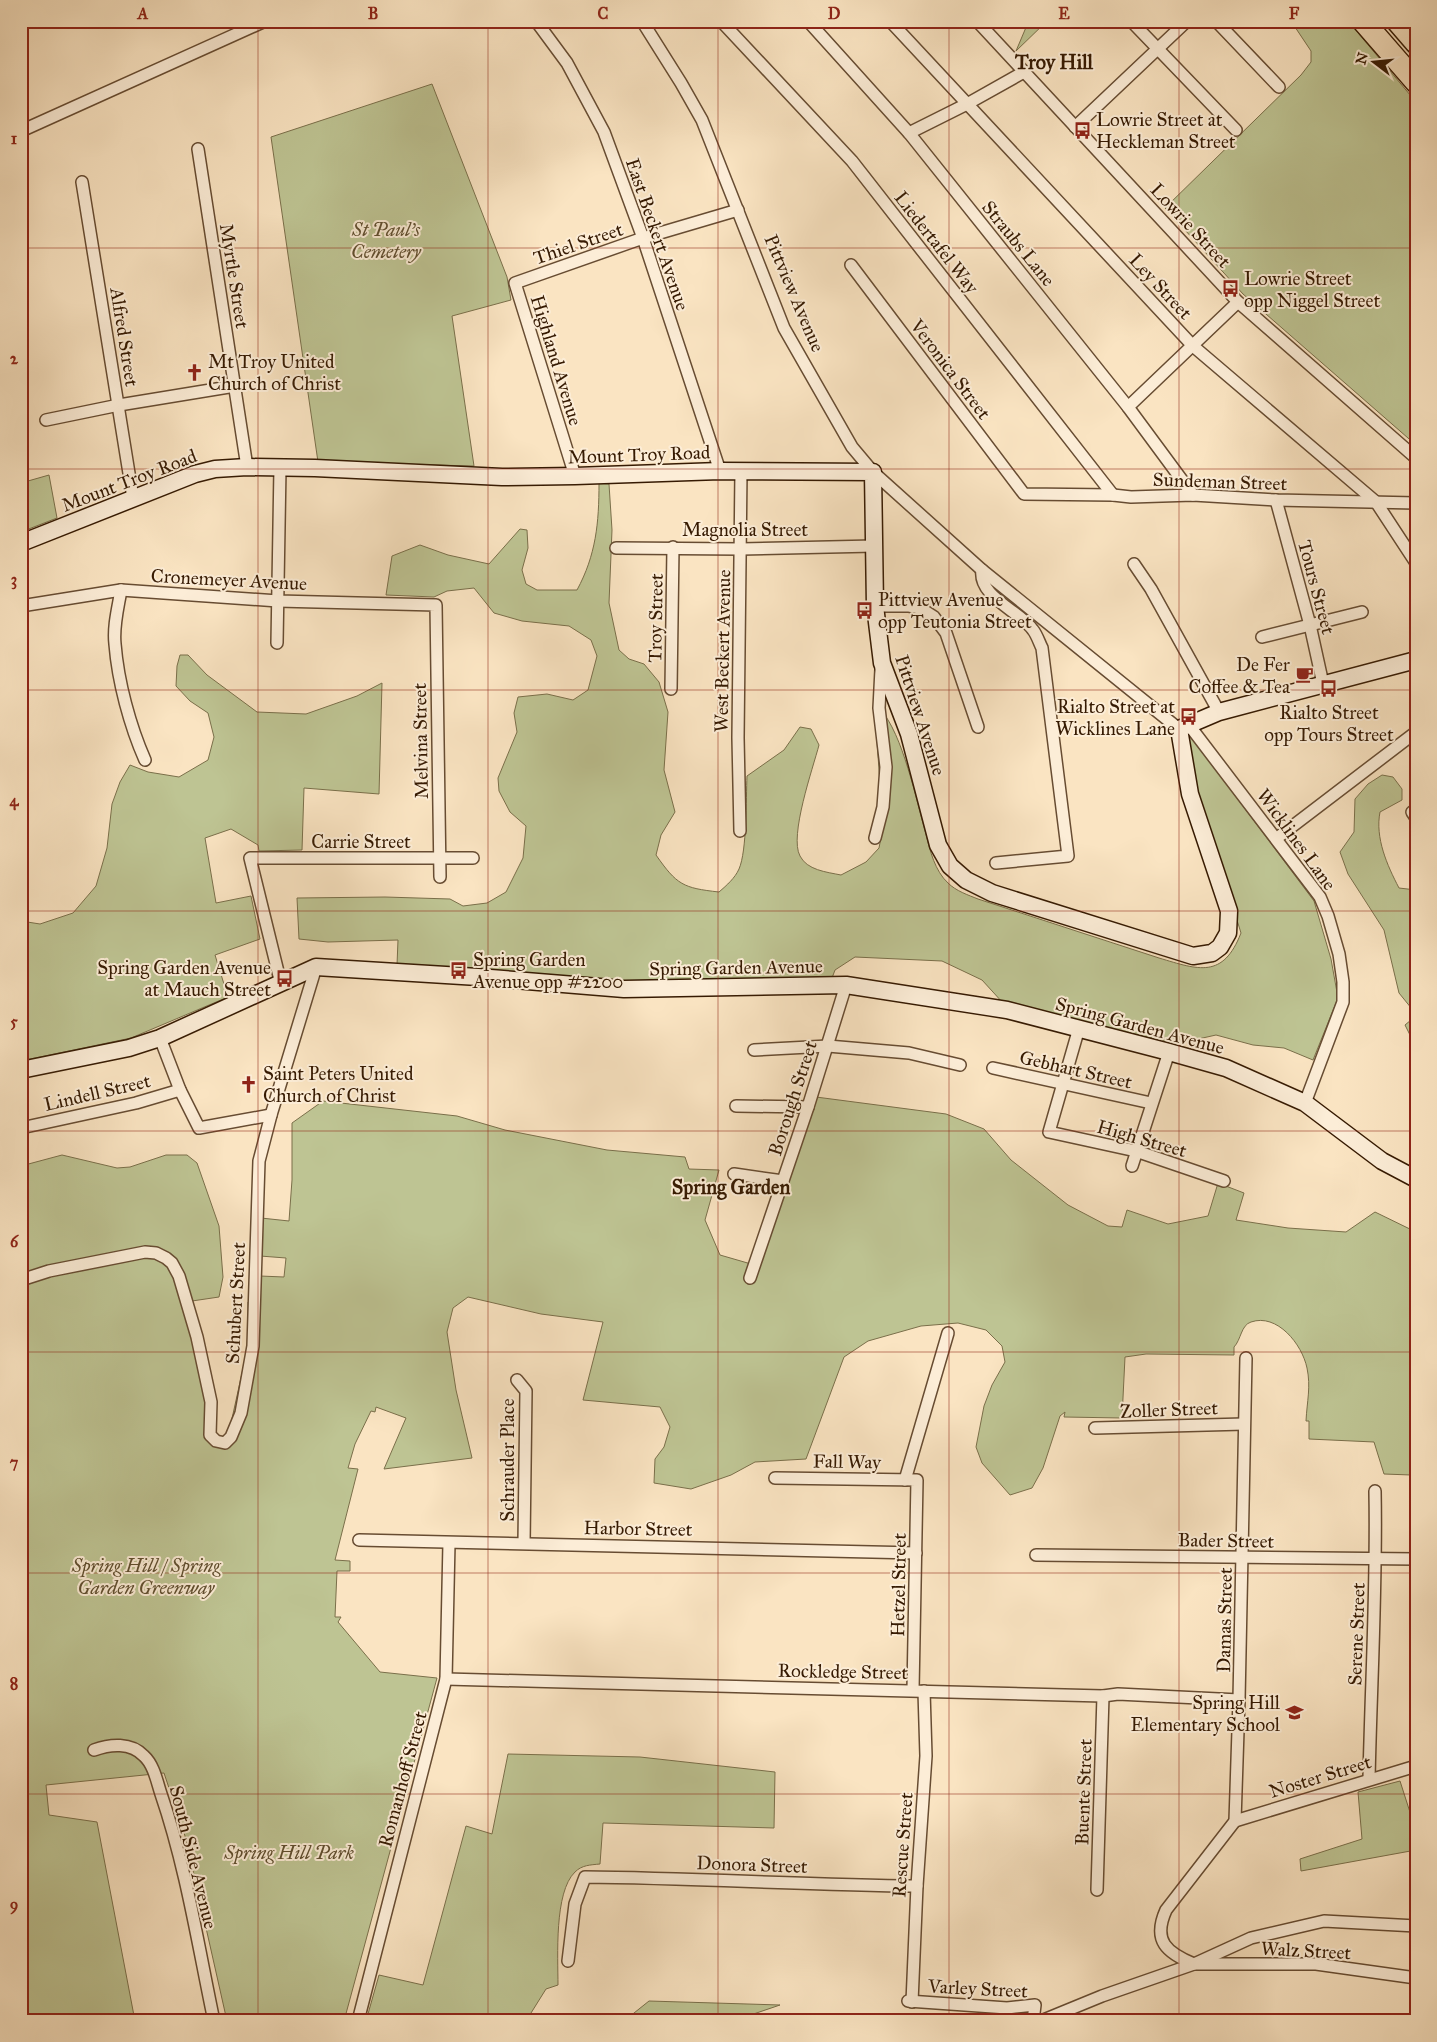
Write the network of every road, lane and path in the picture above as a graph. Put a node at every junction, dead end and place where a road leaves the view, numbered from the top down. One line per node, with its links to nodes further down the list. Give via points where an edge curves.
1 (265, 21): 25 (street)
2 (536, 21): 30 (street, East Beckert Avenue, via 567,63 604,132)
3 (642, 21): 29 (street, Pittview Avenue, via 702,120)
4 (722, 21): 47 (street, Liedertafel Way, via 852,161)
5 (808, 21): 26 (street, Straubs Lane)
6 (890, 21): 22 (street, Ley Street)
7 (977, 21): 19 (street, Lowrie Street)
8 (1131, 21): 17 (street)
9 (1187, 21): 17 (street)
10 (1216, 21): 21 (street)
11 (1362, 21): 20 (highway)
12 (1374, 21): 18 (highway)
13 (1397, 21): 16 (highway)
14 (1408, 21): 15 (highway)
15 (1416, 30)
16 (1416, 43)
17 (1158, 50): 23 (street); 24 (street)
18 (1416, 66)
19 (1024, 72): 22 (street); 23 (street, Lowrie Street)
20 (1416, 82)
21 (1279, 87)
22 (967, 104): 26 (street); 34 (street, Ley Street)
23 (1075, 127): 33 (street, Lowrie Street)
24 (1236, 130)
25 (21, 131)
26 (909, 133): 37 (street, Straubs Lane)
27 (198, 150): 35 (street, Myrtle Street)
28 (82, 182): 36 (street, Alfred Street)
29 (738, 210): 30 (street, Thiel Street); 44 (street, Pittview Avenue, via 784,328 852,448)
30 (643, 238): 32 (street, Thiel Street); 42 (street, East Beckert Avenue)
31 (851, 264): 46 (street, Veronica Street)
32 (515, 283): 45 (street, Highland Avenue)
33 (1238, 302): 34 (street); 39 (street, Lowrie Street)
34 (1193, 346): 37 (street); 51 (street, Ley Street)
35 (235, 386): 36 (street); 40 (street, Myrtle Street)
36 (118, 405): 38 (street); 49 (street, Alfred Street)
37 (1128, 407): 48 (street, Straubs Lane)
38 (46, 420)
39 (1416, 458)
40 (247, 467): 41 (street, Mount Troy Road); 49 (street, Mount Troy Road, via 195,474)
41 (280, 468): 45 (street, Mount Troy Road, via 502,477); 62 (street)
42 (720, 471): 43 (street, Mount Troy Road); 45 (street, Mount Troy Road)
43 (741, 471): 44 (street, Mount Troy Road); 57 (street, West Beckert Avenue)
44 (873, 472): 54 (street, Pittview Avenue); 60 (street)
45 (575, 476)
46 (1024, 494): 47 (street, Sundeman Street)
47 (1113, 495): 48 (street, Sundeman Street)
48 (1194, 495): 50 (street, Sundeman Street)
49 (133, 498): 53 (street, Mount Troy Road)
50 (1276, 500): 51 (street, Sundeman Street); 67 (street, Tours Street)
51 (1376, 502): 52 (street, Sundeman Street); 58 (street, Ley Street)
52 (1416, 503)
53 (21, 543)
54 (874, 546): 57 (street, Magnolia Street); 65 (street, Pittview Avenue)
55 (673, 547): 56 (street, Magnolia Street); 57 (street, Magnolia Street); 73 (street, Troy Street)
56 (616, 548)
57 (741, 549): 79 (street, West Beckert Avenue)
58 (1416, 563)
59 (1134, 564): 74 (street)
60 (982, 570): 76 (street); 84 (street, via 981,580 988,591 1033,630 1042,648 1068,856)
61 (121, 590): 62 (street, Cronemeyer Avenue); 64 (street, Cronemeyer Avenue); 78 (street, via 115,644 126,703)
62 (278, 600): 63 (street, Cronemeyer Avenue); 69 (street)
63 (436, 604): 83 (street, Melvina Street)
64 (21, 606)
65 (875, 606): 71 (street, Pittview Avenue); 75 (street, via 920,608 934,617 946,633)
66 (1362, 612): 67 (street)
67 (1310, 625): 68 (street); 72 (street, Tours Street)
68 (1262, 636)
69 (277, 643)
70 (1416, 660): 72 (street)
71 (882, 664): 76 (street, Pittview Avenue, via 909,734 938,845 950,866 966,880 992,893 1182,954 1203,956 1212,953 1225,940 1229,912 1190,794); 80 (street, via 879,708 886,767 883,807)
72 (1323, 684): 74 (street)
73 (671, 689)
74 (1219, 712): 76 (street)
75 (978, 727)
76 (1184, 727): 81 (street, Wicklines Lane)
77 (1416, 732): 81 (street)
78 (145, 760)
79 (740, 831)
80 (875, 838)
81 (1277, 838): 100 (street, Wicklines Lane, via 1320,897 1339,954 1343,982 1343,1002)
82 (473, 858): 83 (street, Carrie Street)
83 (439, 859): 85 (street, Melvina Street); 87 (street, Carrie Street, via 250,858)
84 (996, 863)
85 (440, 877)
86 (316, 966): 87 (street); 88 (street, Spring Garden Avenue, via 624,989); 103 (street, Schubert Street)
87 (281, 984): 90 (street)
88 (846, 985): 89 (street, Spring Garden Avenue, via 969,1003); 91 (street, Borough Street)
89 (1079, 1028): 93 (street, Spring Garden Avenue); 97 (street)
90 (160, 1038): 96 (street, via 129,1048); 98 (street)
91 (828, 1046): 92 (street); 94 (street, via 909,1053); 102 (street, Borough Street)
92 (754, 1050)
93 (1169, 1052): 99 (street); 100 (street, Spring Garden Avenue, via 1226,1068)
94 (960, 1065)
95 (993, 1068): 97 (street, Gebhart Street)
96 (21, 1070)
97 (1062, 1084): 99 (street, Gebhart Street); 105 (street, High Street, via 1049,1132)
98 (180, 1090): 103 (street, via 199,1128); 104 (street, Lindell Street)
99 (1151, 1103): 105 (street)
100 (1305, 1103): 108 (street, Spring Garden Avenue, via 1382,1161)
101 (736, 1106): 102 (street)
102 (808, 1107): 109 (street, Borough Street)
103 (271, 1115): 112 (street, Schubert Street, via 259,1162 253,1346 241,1413 225,1443 210,1435 211,1402 197,1337 179,1276 166,1258 145,1252 49,1271)
104 (21, 1128)
105 (1136, 1151): 106 (street); 110 (street, High Street)
106 (1132, 1166)
107 (734, 1174): 109 (street)
108 (1416, 1179)
109 (783, 1181): 111 (street, Borough Street)
110 (1224, 1181)
111 (750, 1278)
112 (21, 1280)
113 (948, 1334): 119 (street)
114 (1246, 1358): 116 (street, Damas Street)
115 (517, 1380): 124 (street, Schrauder Place, via 526,1391)
116 (1244, 1424): 117 (street, Zoller Street); 127 (street, Damas Street)
117 (1095, 1428)
118 (775, 1478): 119 (street, Fall Way)
119 (905, 1480): 120 (street, Fall Way)
120 (918, 1480): 125 (street, Hetzel Street)
121 (1375, 1491): 128 (street, Serene Street)
122 (359, 1540): 123 (street, Harbor Street)
123 (449, 1542): 124 (street, Harbor Street); 130 (street, Romanhoff Street)
124 (524, 1543): 125 (street, Harbor Street)
125 (916, 1553): 131 (street, Hetzel Street)
126 (1036, 1555): 127 (street, Bader Street)
127 (1243, 1558): 128 (street, Bader Street); 133 (street, Damas Street)
128 (1376, 1559): 129 (street, Bader Street); 136 (street, Serene Street)
129 (1416, 1559)
130 (446, 1679): 131 (street, Rockledge Street); 146 (street, Romanhoff Street)
131 (919, 1691): 132 (street, Rockledge Street); 138 (street, Rescue Street, via 926,1756)
132 (1103, 1696): 133 (street, Rockledge Street); 139 (street, Buente Street)
133 (1239, 1700): 137 (street, Damas Street)
134 (94, 1750): 145 (street, South Side Avenue, via 111,1746 131,1748 146,1757 154,1771 173,1830)
135 (1416, 1766): 136 (street, Noster Street)
136 (1369, 1779): 137 (street, Noster Street)
137 (1235, 1821): 142 (street, via 1166,1910 1160,1923 1166,1948 1176,1957)
138 (917, 1886): 141 (street, Donora Street, via 585,1877 575,1904); 144 (street, Rescue Street)
139 (1098, 1890)
140 (1416, 1926): 142 (street, via 1324,1921 1252,1938)
141 (568, 1961)
142 (1194, 1964): 143 (street, Walz Street, via 1316,1964); 148 (street)
143 (1416, 1978)
144 (910, 2001): 147 (street, Varley Street, via 1007,2008 1035,2004)
145 (214, 2021)
146 (358, 2021)
147 (1033, 2021)
148 (1041, 2021)

